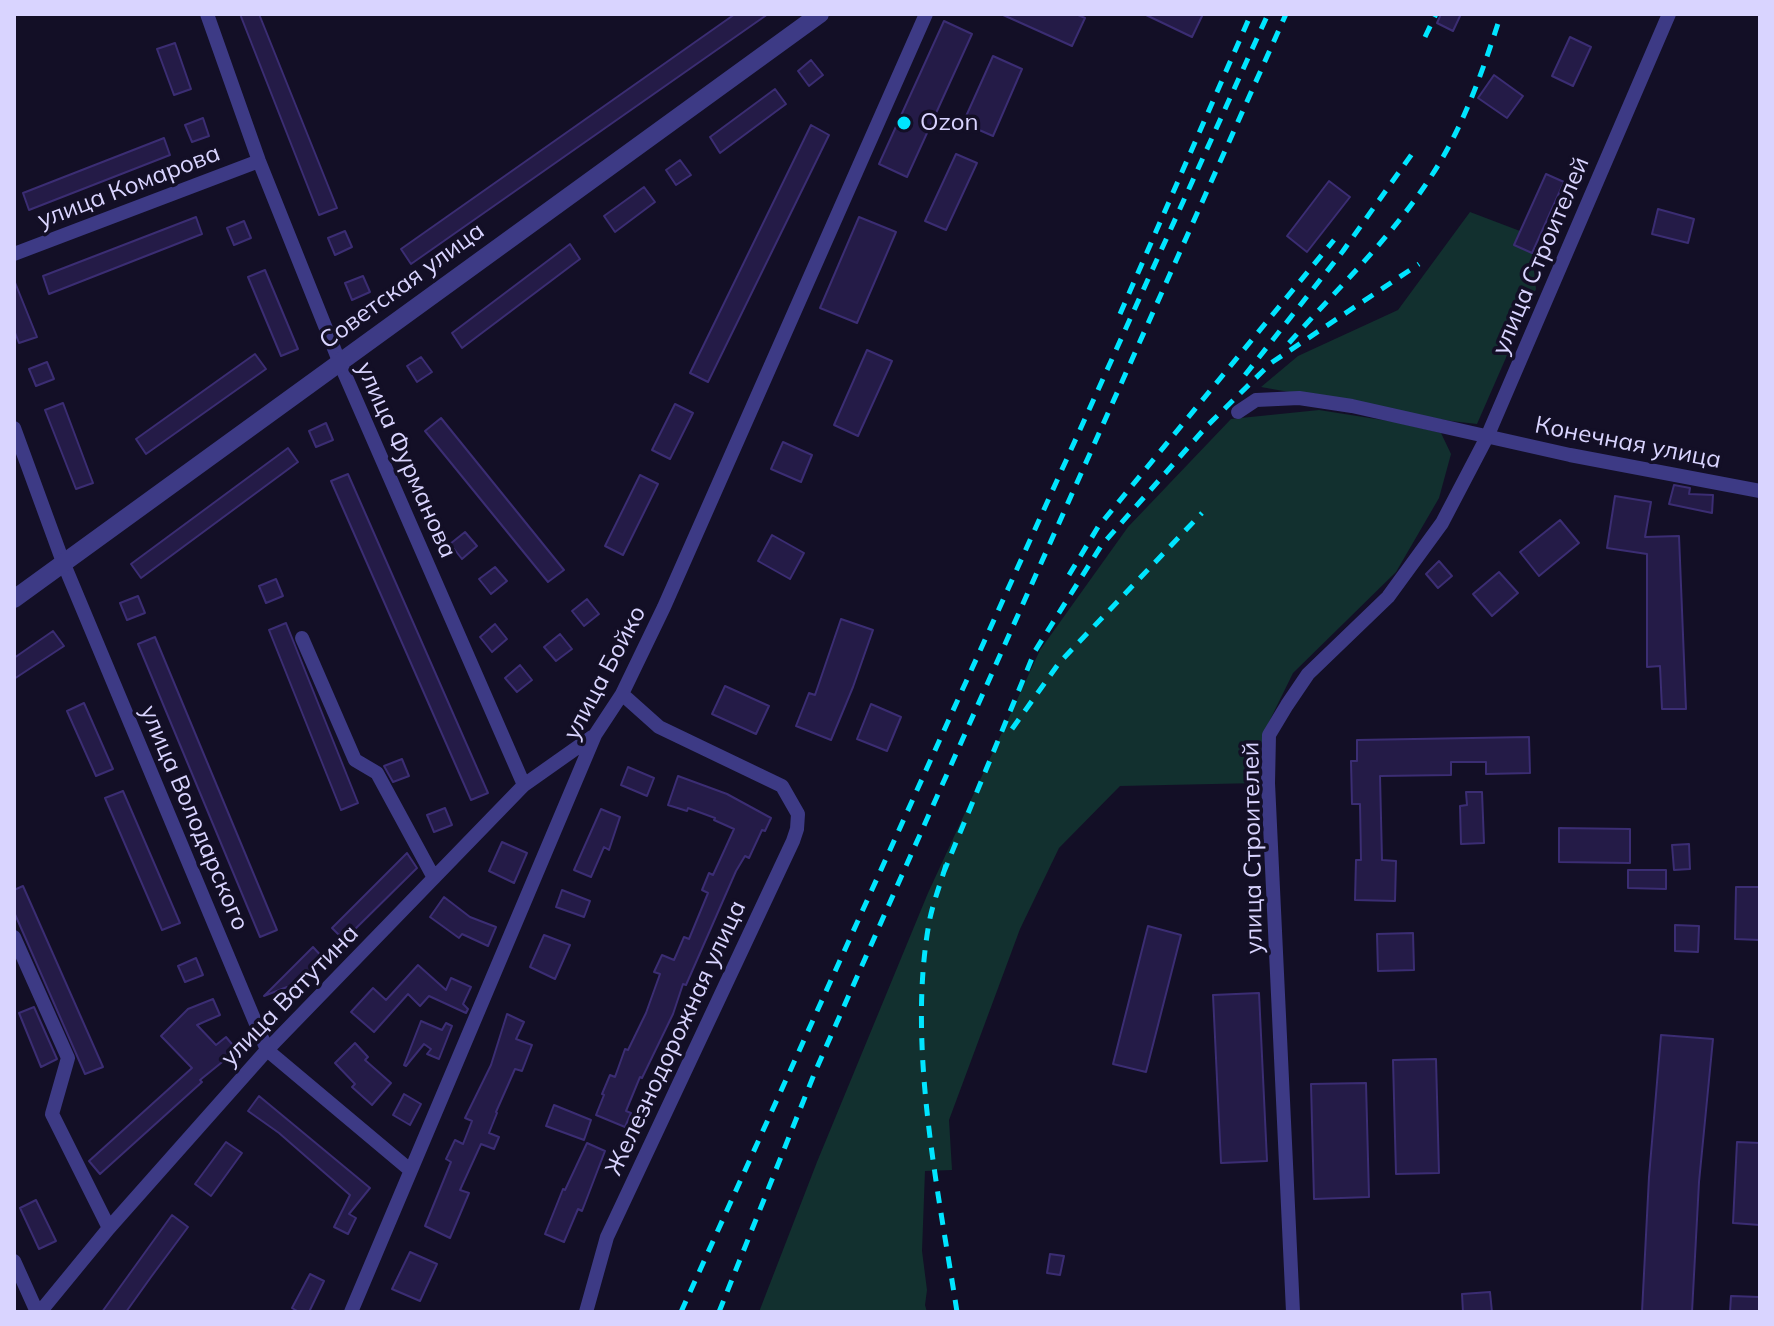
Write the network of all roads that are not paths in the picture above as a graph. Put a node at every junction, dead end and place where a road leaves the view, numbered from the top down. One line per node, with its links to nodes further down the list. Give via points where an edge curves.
1 (207, 14): 5 (street, улица Фурманова)
2 (820, 14): 7 (street, Советская улица)
3 (926, 14): 15 (street, улица Бойко)
4 (1669, 14): 10 (street, улица Строителей)
5 (259, 161): 6 (street, улица Комарова); 7 (street, улица Фурманова)
6 (14, 254)
7 (339, 361): 12 (street, Советская улица); 17 (street, улица Фурманова)
8 (1238, 412): 10 (street, Конечная улица, via 1256,400 1299,398)
9 (14, 428): 12 (street, улица Володарского)
10 (1487, 437): 11 (street, Конечная улица); 27 (street, улица Строителей, via 1442,523 1388,597 1308,674 1269,735)
11 (1760, 491)
12 (63, 562): 13 (street, Советская улица); 20 (street, улица Володарского)
13 (14, 599)
14 (302, 638): 18 (street, via 355,760 377,773)
15 (622, 694): 16 (street, улица Бойко); 26 (street, Железнодорожная улица, via 659,727 782,786 798,814 797,829 607,1237)
16 (595, 735): 17 (street, улица Ватутина); 21 (street, улица Бойко)
17 (524, 785): 18 (street, улица Ватутина)
18 (434, 878): 20 (street, улица Ватутина)
19 (14, 937): 22 (street, via 68,1058 52,1114)
20 (267, 1050): 21 (street, улица Володарского); 22 (street, улица Ватутина)
21 (410, 1170): 25 (street, улица Бойко)
22 (109, 1228): 24 (street, улица Ватутина)
23 (14, 1261): 24 (street)
24 (38, 1312)
25 (351, 1312)
26 (586, 1312)
27 (1293, 1312)

